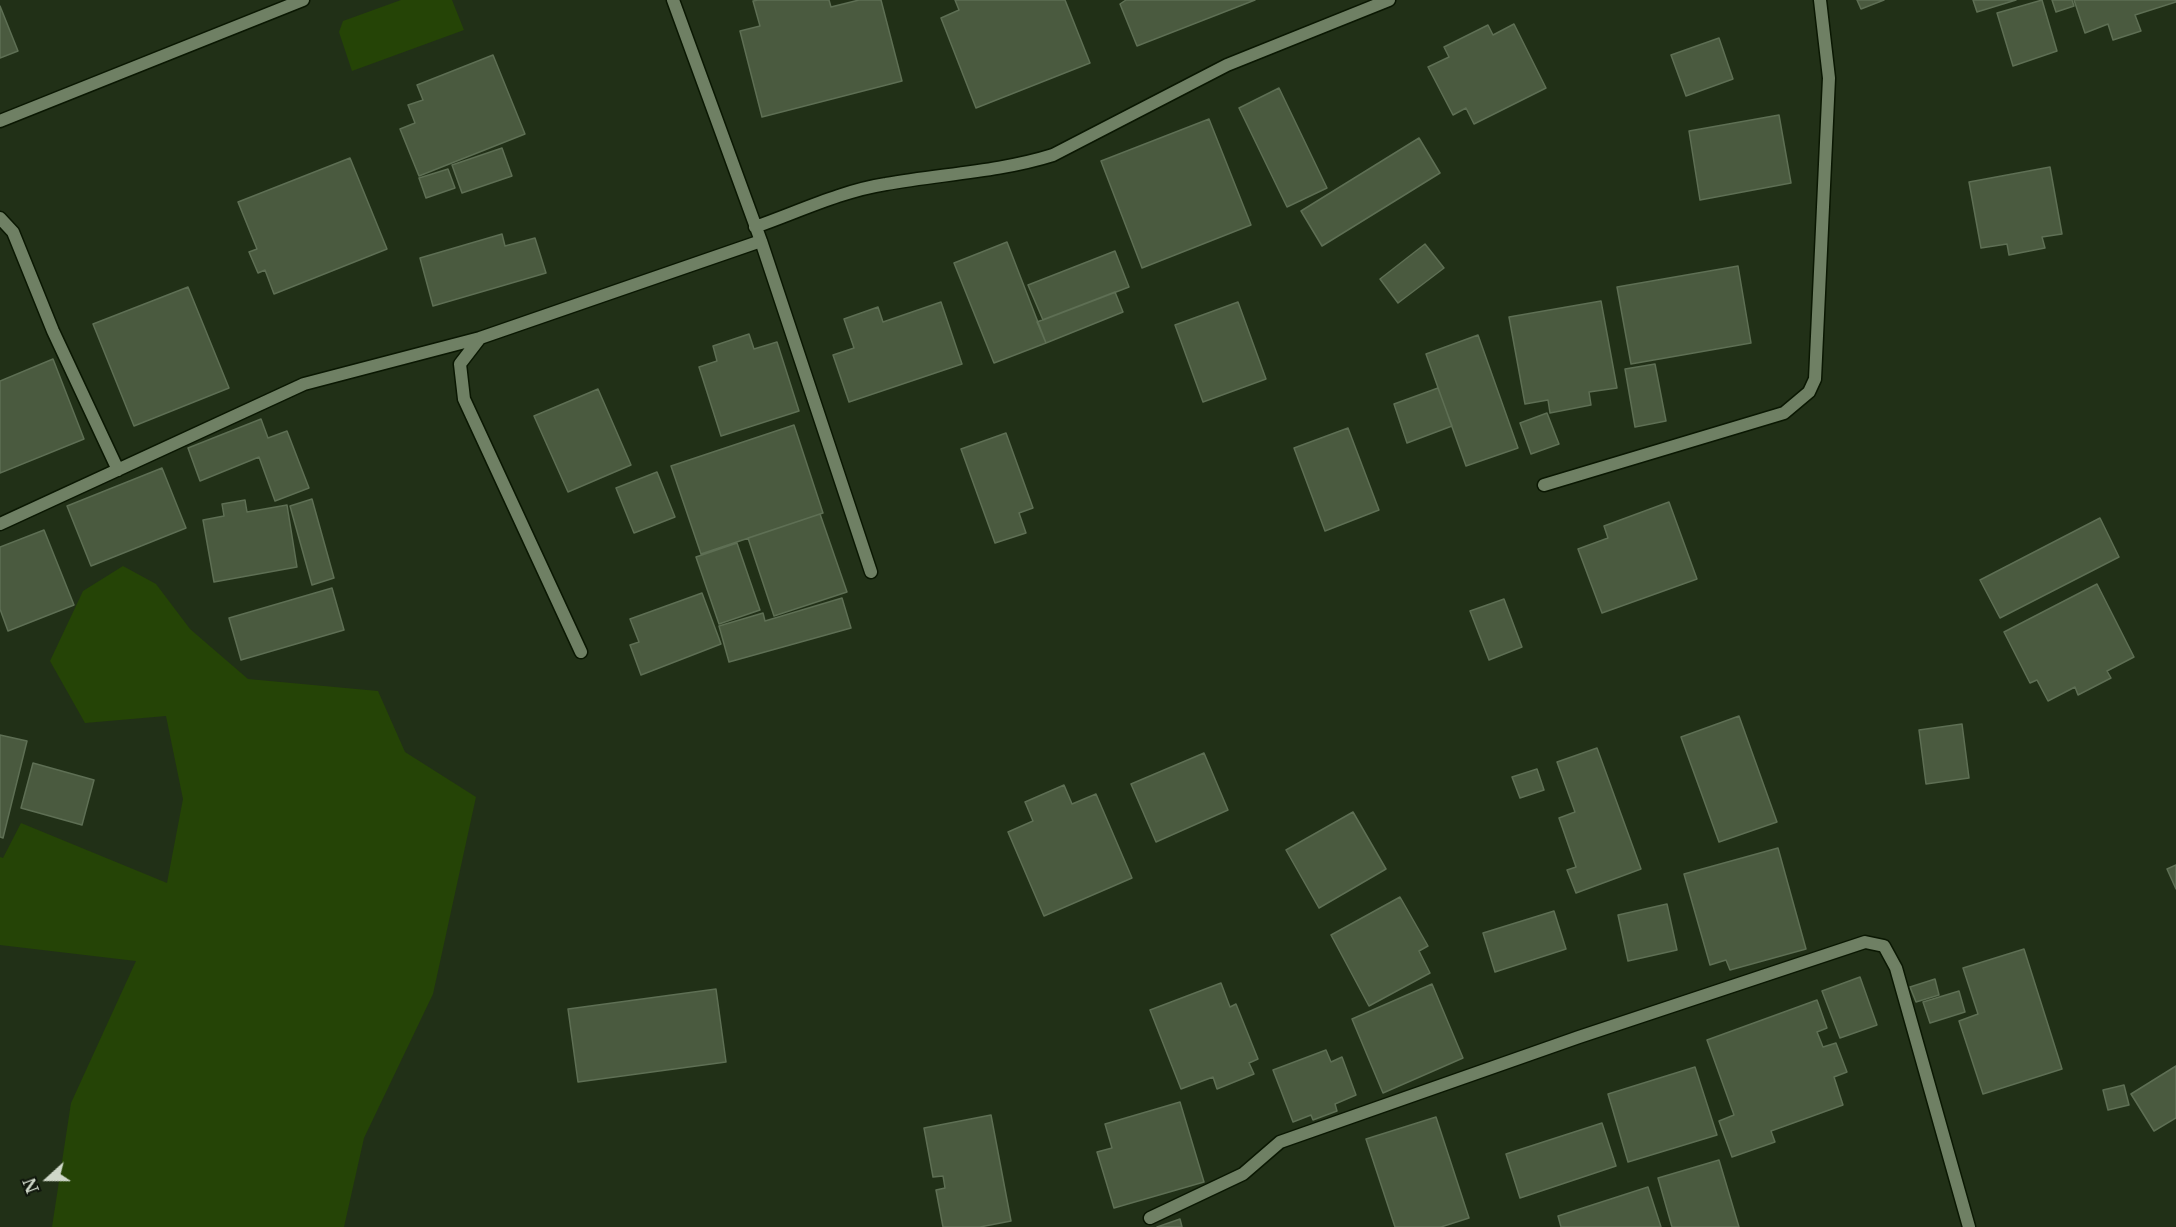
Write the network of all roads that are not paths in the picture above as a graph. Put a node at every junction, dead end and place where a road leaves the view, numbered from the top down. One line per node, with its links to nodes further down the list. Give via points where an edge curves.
1 (303, 0): 5 (street)
2 (673, 0): 7 (street)
3 (1389, 0): 7 (street, via 1227,65 1053,155 1029,163 884,184)
4 (1820, 0): 11 (street, via 1829,78 1815,379 1809,392 1784,412)
5 (0, 121)
6 (0, 218): 10 (street, via 13,232 53,331)
7 (755, 227): 8 (street)
8 (760, 242): 9 (street); 13 (street)
9 (480, 338): 10 (street, via 304,384); 14 (street, via 460,364 464,399)
10 (118, 470): 12 (street)
11 (1544, 485)
12 (0, 524)
13 (871, 572)
14 (581, 652)
15 (1150, 1218): 16 (street, via 1243,1174 1280,1142 1865,942 1884,946 1896,968)
16 (1969, 1227)

